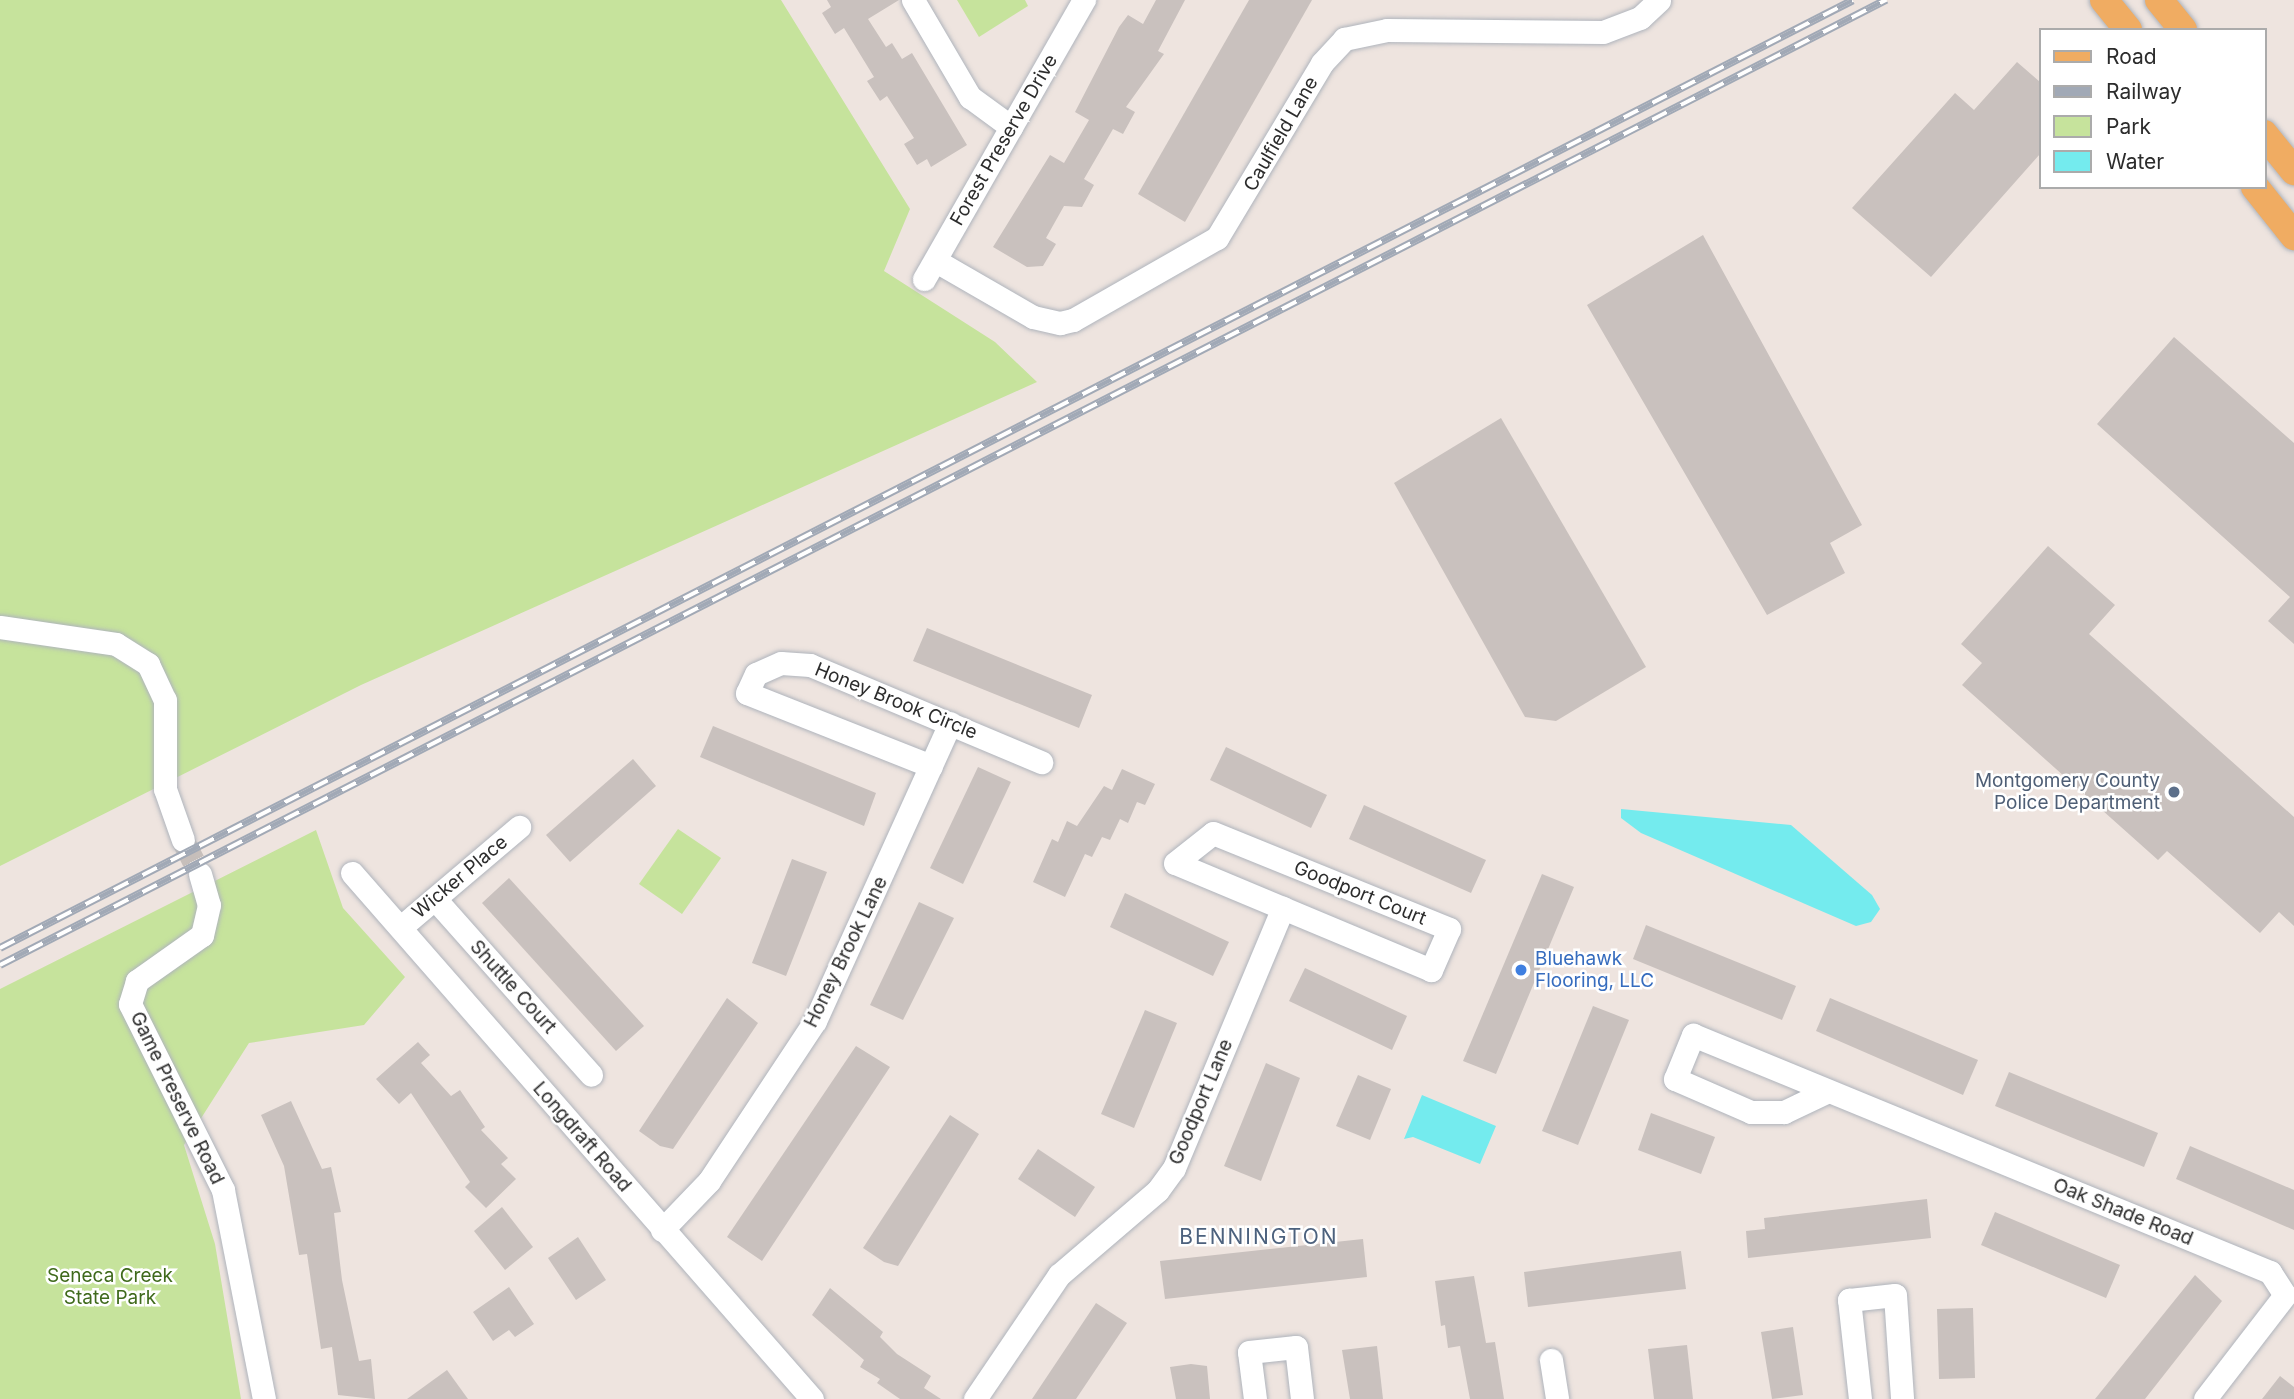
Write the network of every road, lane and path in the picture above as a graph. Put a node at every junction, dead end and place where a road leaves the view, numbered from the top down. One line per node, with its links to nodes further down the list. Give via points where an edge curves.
1 (912, 0): 8 (street, via 970,97)
2 (1084, 0): 8 (street, Forest Preserve Drive)
3 (1659, 0): 13 (street, Caulfield Lane, via 1640,18 1603,32 1387,30 1344,39 1322,64 1217,238 1073,320 1060,323 1033,317)
4 (2104, 0): 6 (main road)
5 (2160, 0): 7 (main road)
6 (2126, 28)
7 (2181, 28)
8 (1011, 127): 13 (street, Forest Preserve Drive)
9 (2266, 136): 10 (main road)
10 (2294, 171)
11 (2257, 189): 12 (main road)
12 (2294, 236)
13 (930, 270)
14 (0, 627): 19 (street, via 116,644 148,664 165,700 165,789)
15 (950, 723): 16 (street, Honey Brook Circle); 17 (street, Honey Brook Lane); 17 (street, Honey Brook Circle, via 810,665 781,663 756,674 747,693)
16 (1041, 762)
17 (931, 766): 27 (street, Honey Brook Lane, via 815,1021 709,1181)
18 (519, 827): 22 (street, Wicker Place)
19 (183, 841)
20 (352, 873): 24 (street, Longdraft Road)
21 (200, 874): 29 (street, Game Preserve Road, via 209,905 202,935 137,981 130,1004 223,1191)
22 (435, 899): 24 (street, Wicker Place); 25 (street, Shuttle Court)
23 (1283, 908): 23 (street, Goodport Court, via 1175,863 1213,832 1449,929 1430,970); 31 (street, Goodport Lane, via 1174,1168 1158,1190 1059,1275)
24 (401, 927): 27 (street, Longdraft Road)
25 (591, 1075)
26 (1828, 1091): 26 (street, Oak Shade Road, via 1784,1112 1751,1112 1675,1079 1693,1035); 37 (street, Oak Shade Road, via 2270,1272 2286,1295)
27 (662, 1230): 30 (street, Longdraft Road)
28 (1551, 1360): 34 (street)
29 (264, 1399)
30 (812, 1399)
31 (975, 1399)
32 (1255, 1399): 33 (street, via 1249,1352 1296,1348)
33 (1302, 1399)
34 (1557, 1399)
35 (1860, 1399): 36 (street, via 1849,1300 1895,1295)
36 (1902, 1399)
37 (2205, 1399)

